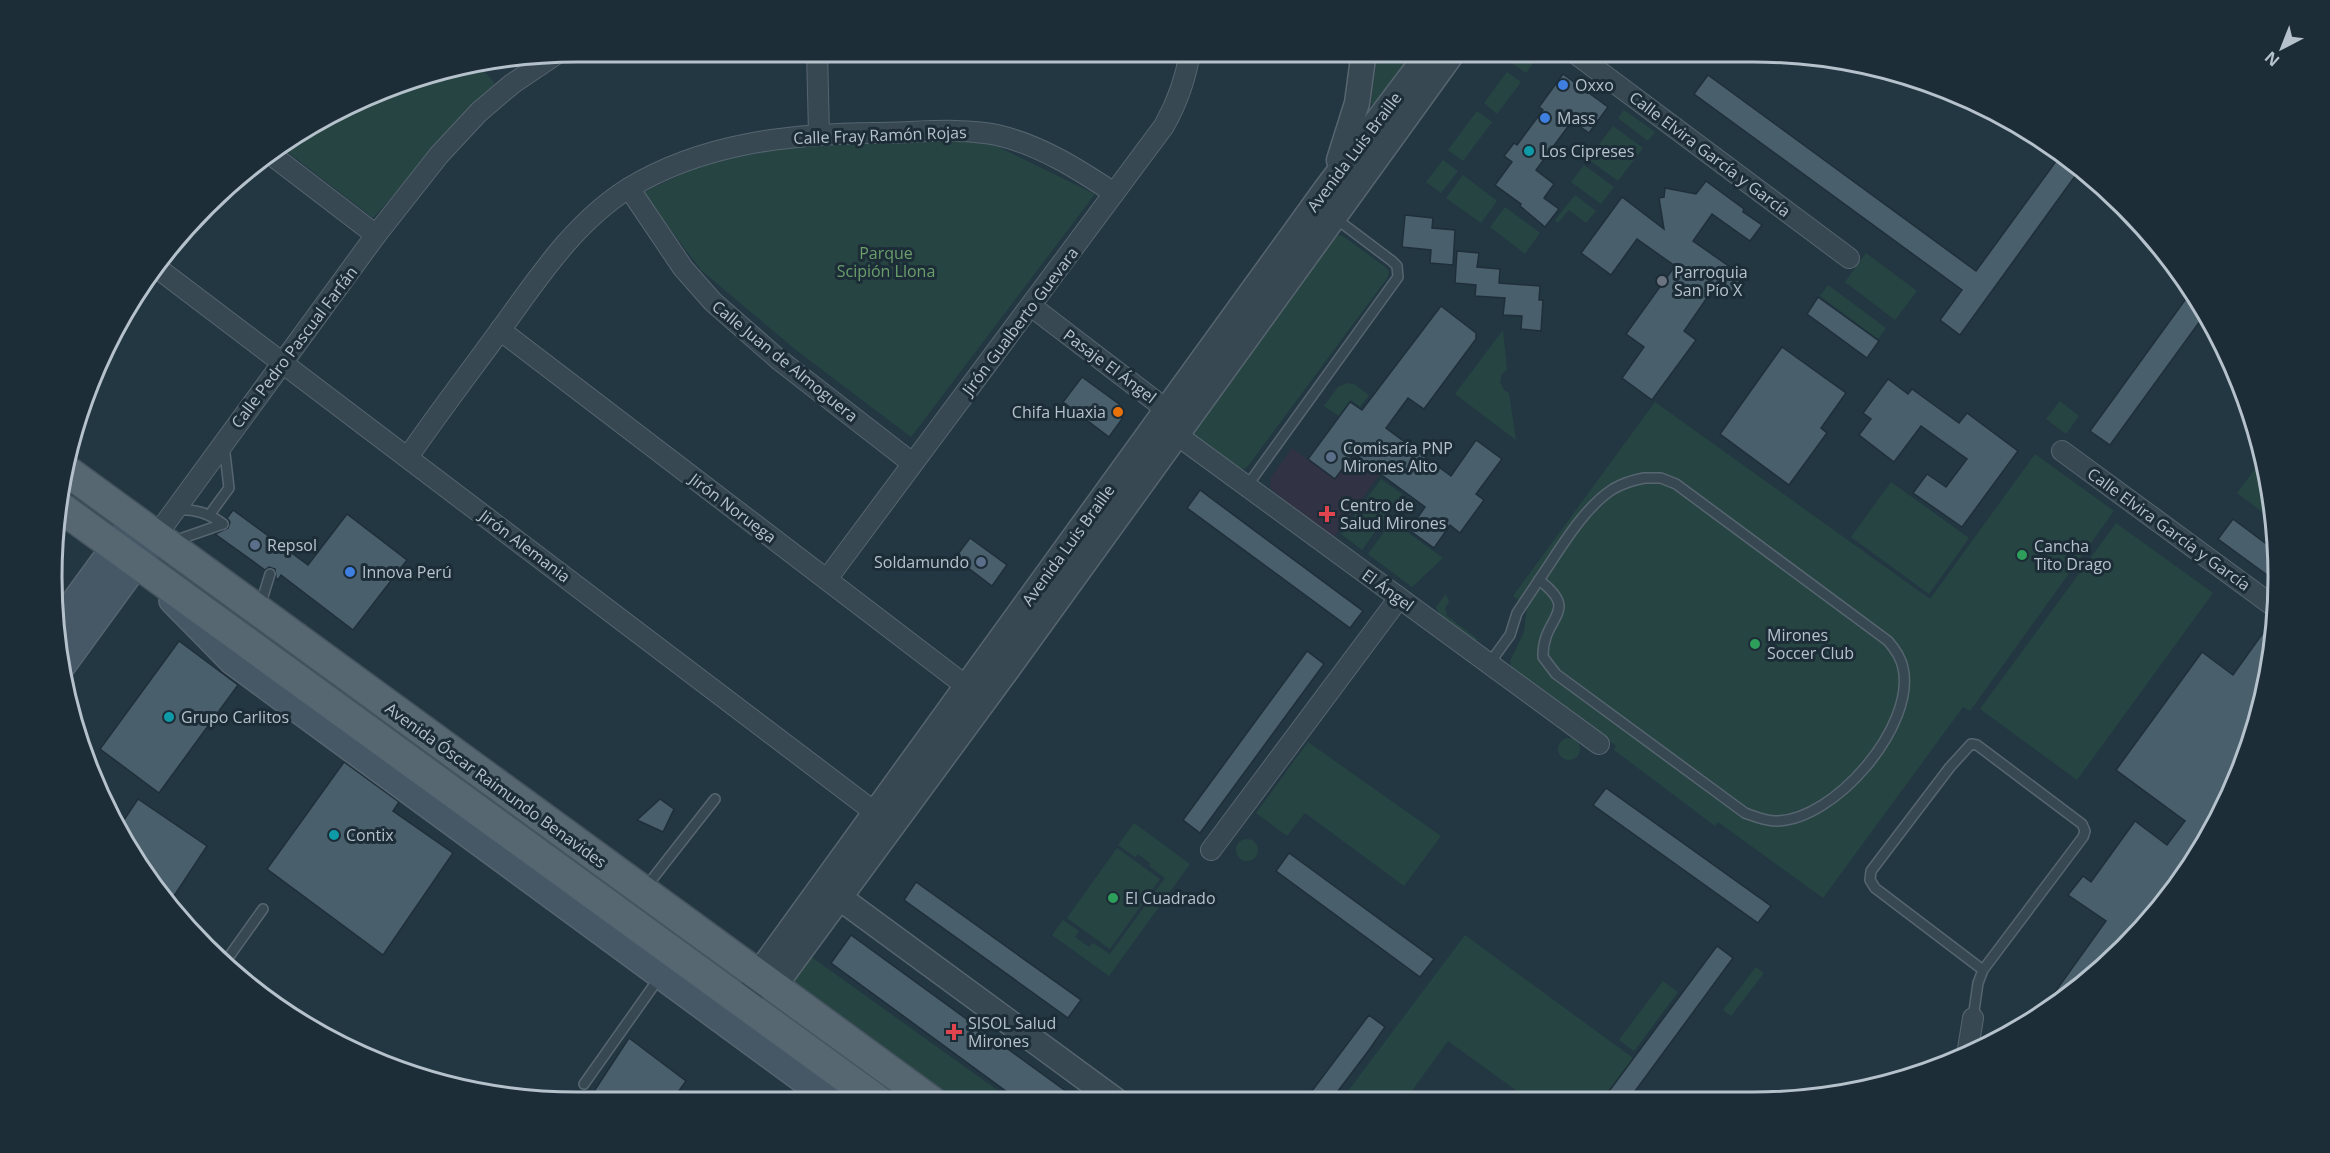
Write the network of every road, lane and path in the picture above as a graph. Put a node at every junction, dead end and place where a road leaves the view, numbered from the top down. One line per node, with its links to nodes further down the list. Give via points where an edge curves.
1 (817, 62): 8 (street)
2 (1189, 62): 12 (street, Jirón Gualberto Guevara, via 1178,102)
3 (1363, 62): 11 (street, via 1357,104 1345,147)
4 (1422, 62): 11 (street, Avenida Luis Braille)
5 (1446, 62): 13 (street, Avenida Luis Braille)
6 (1587, 62): 15 (street, Calle Elvira García y García)
7 (543, 63): 14 (street, Calle Pedro Pascual Farfán, via 500,93 458,132)
8 (819, 134): 10 (street, Calle Fray Ramón Rojas, via 749,143 708,154); 12 (street, Calle Fray Ramón Rojas, via 997,135 1059,159)
9 (276, 158): 14 (street)
10 (629, 188): 18 (street, Calle Fray Ramón Rojas, via 571,238); 25 (street, Calle Juan de Almoguera, via 676,259 712,302 778,359)
11 (1326, 189): 20 (street, Avenida Luis Braille)
12 (1114, 194): 17 (street, Jirón Gualberto Guevara)
13 (1335, 218): 21 (street, Avenida Luis Braille); 27 (lane, via 1392,261 1398,277)
14 (376, 236): 19 (street, Calle Pedro Pascual Farfán)
15 (1849, 258)
16 (162, 271): 19 (street, Jirón Alemania)
17 (1030, 306): 20 (street, Pasaje El Ángel); 25 (street, Jirón Gualberto Guevara)
18 (500, 330): 24 (street, Calle Fray Ramón Rojas); 34 (street, Jirón Noruega)
19 (282, 363): 22 (street, Calle Pedro Pascual Farfán); 24 (street, Jirón Alemania)
20 (1167, 410): 21 (street, Pasaje El Ángel); 42 (street, Avenida Luis Braille)
21 (1177, 435): 27 (street, El Ángel); 45 (street, Avenida Luis Braille)
22 (224, 442): 28 (street, Calle Pedro Pascual Farfán); 30 (lane, via 229,488)
23 (2062, 451): 37 (street, Calle Elvira García y García)
24 (408, 457): 45 (street, Jirón Alemania)
25 (912, 463): 34 (street, Jirón Gualberto Guevara)
26 (71, 474): 31 (main road, Avenida Óscar Raimundo Benavides)
27 (1246, 486): 36 (street, El Ángel)
28 (174, 510): 30 (lane, via 193,509); 31 (street, Calle Pedro Pascual Farfán)
29 (66, 511): 32 (main road, Avenida Óscar Raimundo Benavides)
30 (210, 514): 31 (lane, via 223,524)
31 (152, 533): 32 (main road, Calle Pedro Pascual Farfán); 38 (main road, Avenida Óscar Raimundo Benavides)
32 (126, 555): 39 (main road, Calle Pedro Pascual Farfán); 40 (main road, Calle Pedro Pascual Farfán); 52 (main road, Avenida Óscar Raimundo Benavides, via 233,661); 54 (main road, Avenida Óscar Raimundo Benavides)
33 (270, 574): 38 (lane)
34 (827, 579): 42 (street, Jirón Noruega)
35 (1539, 580): 35 (lane, via 1555,592 1560,602 1543,646 1543,657 1556,674 1745,813 1762,820 1802,816 1846,788 1876,753 1902,703 1904,669 1888,640 1676,484 1661,478 1644,478 1612,489 1585,516); 41 (lane)
36 (1399, 597): 41 (street, El Ángel); 46 (street)
37 (2267, 602)
38 (258, 611): 47 (main road, Avenida Óscar Raimundo Benavides)
39 (64, 620)
40 (68, 655)
41 (1490, 664): 43 (street, El Ángel)
42 (966, 686): 45 (street, Avenida Luis Braille)
43 (1599, 744)
44 (714, 799): 47 (lane)
45 (884, 819): 48 (street, Avenida Luis Braille); 53 (street, Avenida Luis Braille)
46 (1211, 850)
47 (642, 892): 53 (main road, Avenida Óscar Raimundo Benavides)
48 (840, 898): 53 (street, Avenida Luis Braille); 62 (street)
49 (262, 909): 50 (lane)
50 (229, 956)
51 (1983, 970): 51 (lane, via 2085,831 2073,817 1971,744 1871,871 1870,880 1875,888); 55 (lane)
52 (661, 975): 57 (main road, Avenida Óscar Raimundo Benavides); 58 (lane)
53 (765, 982): 54 (street, Avenida Luis Braille, via 750,997); 61 (main road, Avenida Óscar Raimundo Benavides)
54 (751, 1008): 57 (street, Avenida Luis Braille, via 757,1036); 60 (main road, Avenida Óscar Raimundo Benavides)
55 (1973, 1018): 56 (street)
56 (1969, 1044)
57 (767, 1052): 59 (main road, Avenida Óscar Raimundo Benavides)
58 (584, 1084)
59 (821, 1092)
60 (866, 1092)
61 (918, 1092)
62 (1104, 1092)

